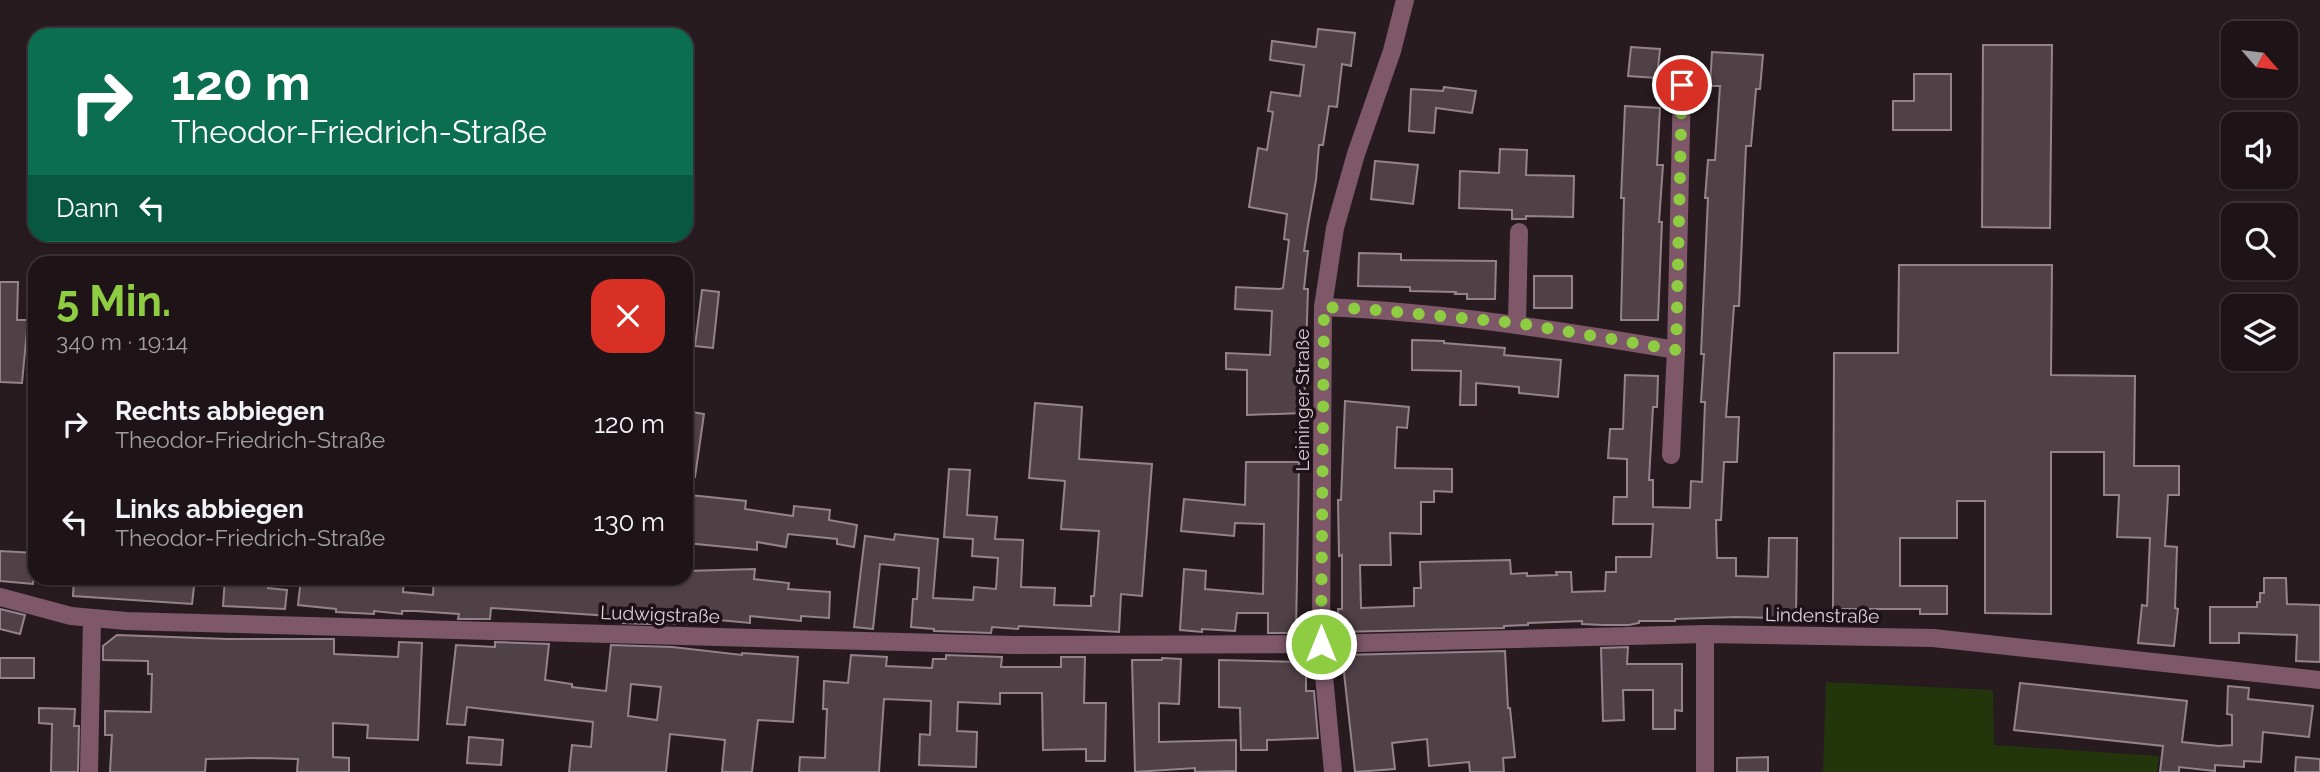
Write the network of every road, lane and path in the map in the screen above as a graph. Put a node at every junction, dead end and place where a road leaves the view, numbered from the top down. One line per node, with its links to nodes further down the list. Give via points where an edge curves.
1 (1405, 0): 4 (street, Leininger Straße, via 1335,228)
2 (1682, 85): 6 (street)
3 (1518, 232): 5 (street)
4 (1324, 307): 5 (street); 11 (street, Leininger Straße)
5 (1517, 323): 6 (street)
6 (1676, 350): 7 (street)
7 (1671, 455)
8 (0, 597): 9 (street, Ludwigstraße)
9 (92, 618): 11 (street, Ludwigstraße, via 1014,645); 13 (street)
10 (1705, 634): 11 (street, Lindenstraße); 12 (street, Lindenstraße, via 1933,638); 15 (street)
11 (1321, 644): 14 (street, Leininger Straße)
12 (2320, 680)
13 (89, 772)
14 (1333, 772)
15 (1705, 772)

